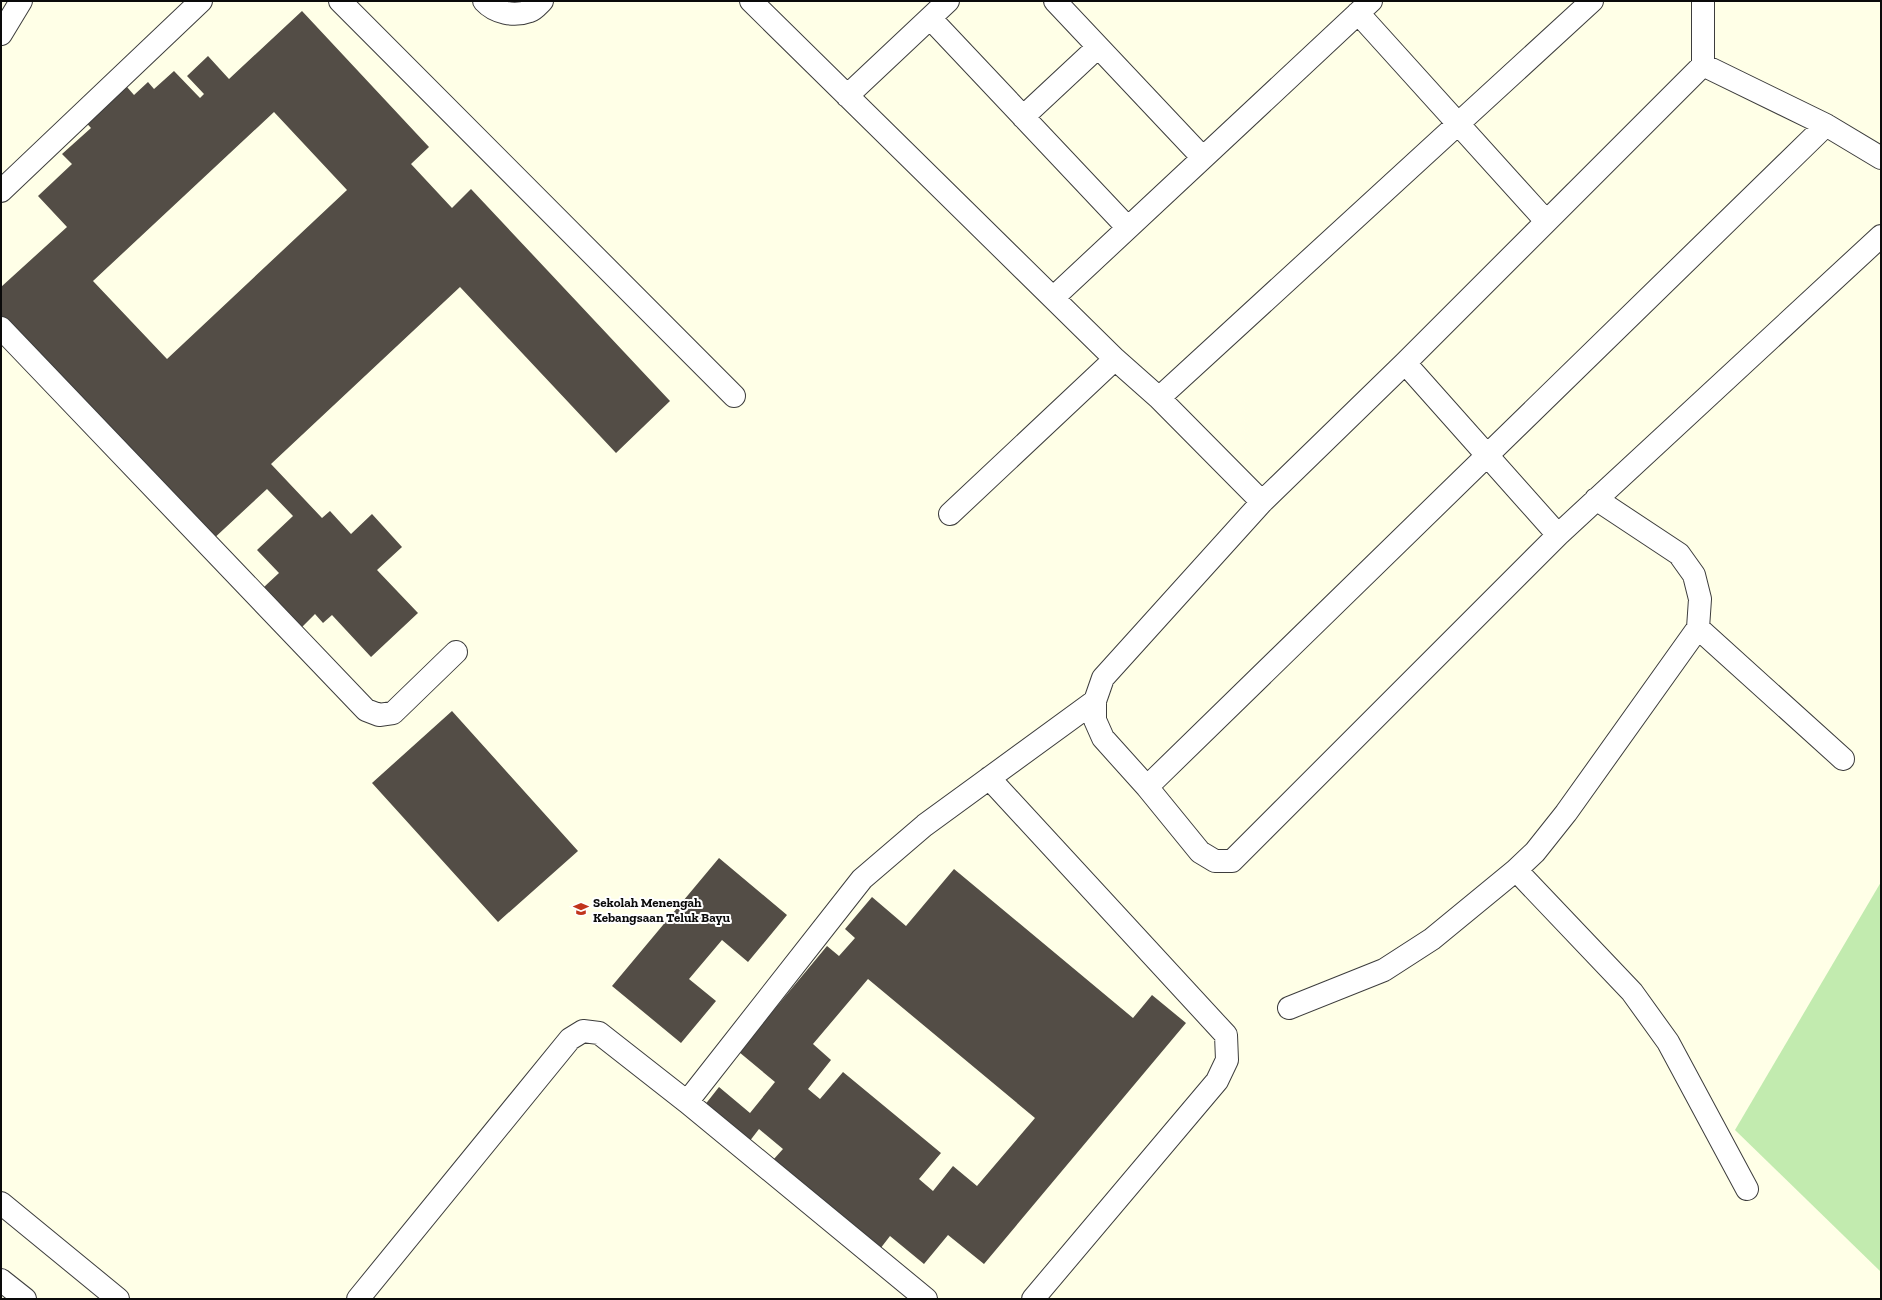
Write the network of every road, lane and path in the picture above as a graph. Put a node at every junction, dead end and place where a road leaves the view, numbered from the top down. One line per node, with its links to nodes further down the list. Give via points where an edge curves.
1 (21, 1): 13 (street)
2 (201, 1): 22 (street)
3 (340, 1): 30 (street)
4 (484, 1): 5 (street, via 491,9 510,14 531,11)
5 (542, 1)
6 (751, 1): 16 (street)
7 (948, 1): 12 (street)
8 (1055, 1): 14 (street)
9 (1592, 1): 18 (street)
10 (1702, 1): 15 (street)
11 (1364, 7): 18 (street); 20 (street)
12 (930, 18): 16 (street); 17 (street)
13 (1, 34)
14 (1098, 46): 17 (street); 20 (street)
15 (1703, 65): 19 (street); 23 (street)
16 (847, 96): 26 (street)
17 (1023, 117): 24 (street)
18 (1458, 125): 23 (street); 31 (street)
19 (1826, 125): 21 (street); 32 (street)
20 (1203, 158): 24 (street)
21 (1881, 158)
22 (1, 191)
23 (1546, 221): 29 (street)
24 (1128, 228): 26 (street)
25 (1881, 236): 33 (street)
26 (1053, 298): 28 (street)
27 (1, 328): 38 (street, via 366,710 379,715 393,713)
28 (1116, 359): 31 (street); 35 (street)
29 (1405, 363): 32 (street); 34 (street)
30 (734, 396)
31 (1159, 398): 34 (street)
32 (1487, 455): 36 (street); 42 (street)
33 (1596, 499): 36 (street); 37 (street, via 1680,554 1694,575 1699,593)
34 (1262, 502): 39 (street, via 1103,678)
35 (950, 514)
36 (1558, 535): 42 (street, via 1232,861 1215,861 1200,852)
37 (1698, 628): 40 (street); 43 (street, via 1566,813 1535,852)
38 (456, 652)
39 (1095, 701): 41 (street); 42 (street, via 1095,720 1103,738)
40 (1843, 759)
41 (989, 778): 45 (street, via 925,825 862,879); 53 (street, via 1226,1035 1227,1060 1217,1080)
42 (1147, 787)
43 (1516, 870): 44 (street, via 1432,939 1384,970); 46 (street, via 1627,987 1668,1042)
44 (1290, 1008)
45 (687, 1102): 51 (street, via 599,1033 583,1031 570,1039); 52 (street)
46 (1747, 1189)
47 (1, 1202): 50 (street)
48 (1, 1280): 49 (street)
49 (25, 1299)
50 (118, 1299)
51 (358, 1299)
52 (926, 1299)
53 (1033, 1299)

